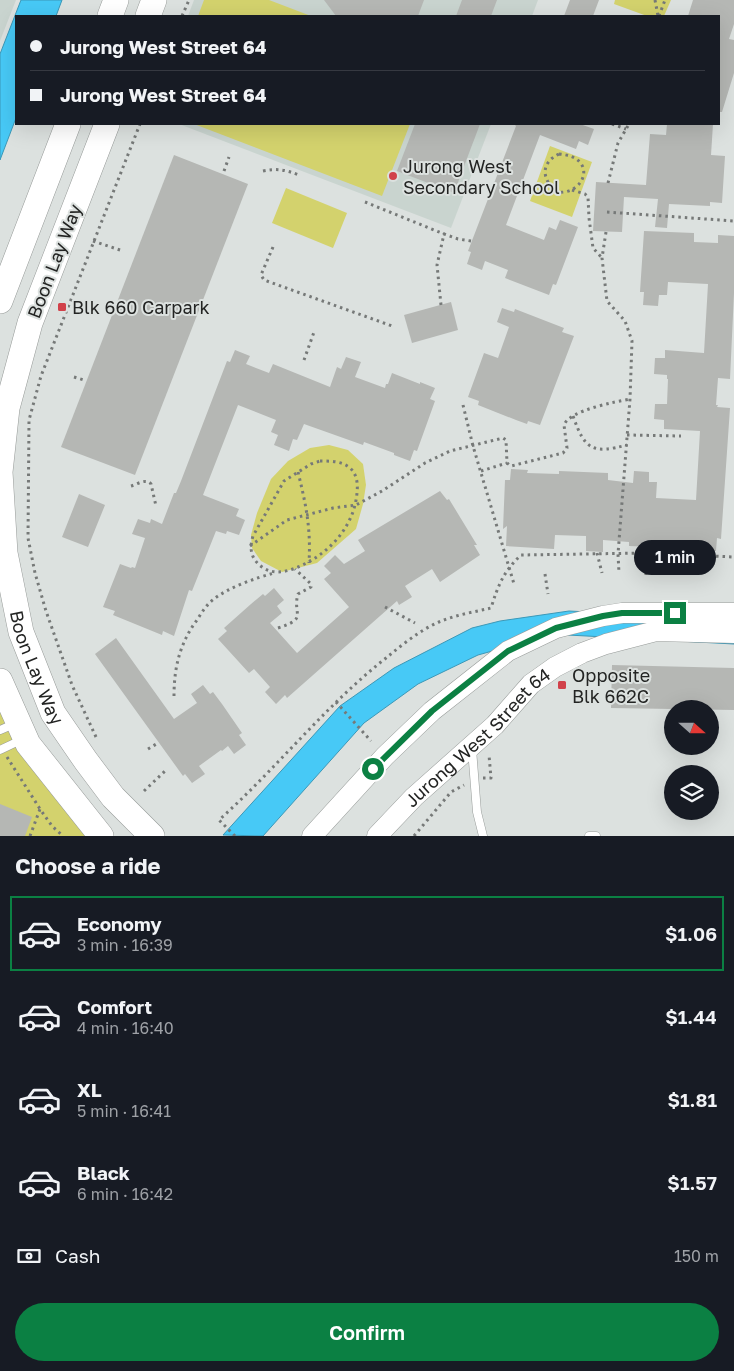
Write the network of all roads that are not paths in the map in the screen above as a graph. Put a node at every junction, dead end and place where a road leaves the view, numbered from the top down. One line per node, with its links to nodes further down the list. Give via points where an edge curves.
1 (116, 0): 3 (main road)
2 (154, 0): 4 (main road)
3 (110, 15)
4 (148, 15)
5 (68, 125): 7 (main road, Boon Lay Way)
6 (107, 125): 15 (main road, Boon Lay Way, via 30,323 7,408 0,472 5,553 21,632 53,713 113,797)
7 (0, 301)
8 (734, 613): 16 (street, Jurong West Street 64, via 622,613 603,616 556,628 508,651 432,711 398,743)
9 (734, 633): 12 (street, Jurong West Street 64, via 656,631 582,653 531,684)
10 (0, 682): 11 (main road)
11 (15, 730): 13 (lane); 14 (main road)
12 (472, 748): 17 (street, Jurong West Street 64, via 414,797); 18 (lane, via 477,812)
13 (1, 750)
14 (101, 836)
15 (152, 836)
16 (312, 836)
17 (377, 836)
18 (483, 836)
19 (589, 836): 20 (lane)
20 (596, 836)

